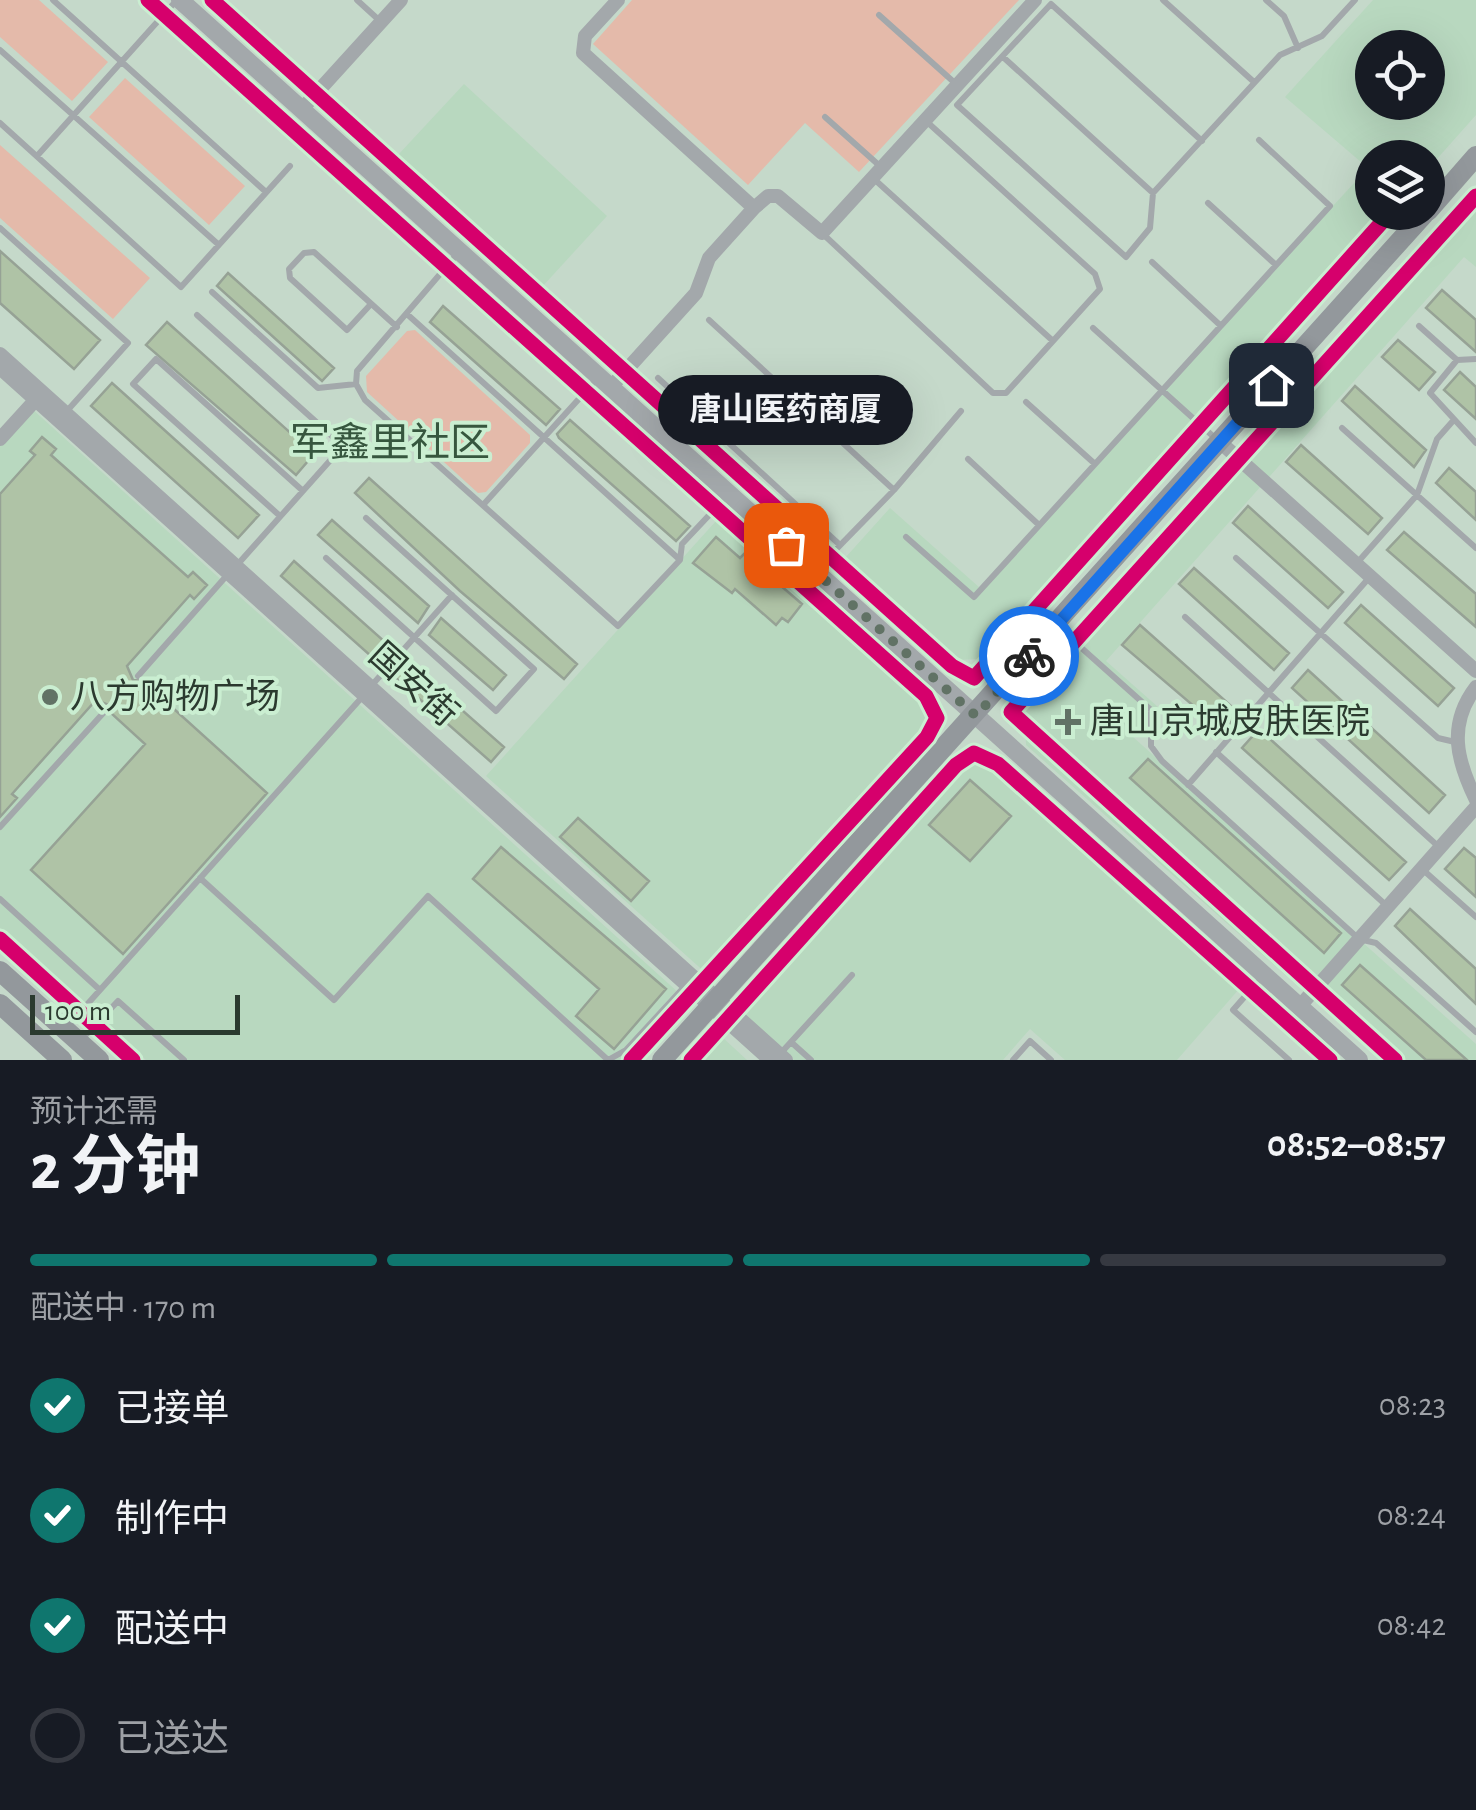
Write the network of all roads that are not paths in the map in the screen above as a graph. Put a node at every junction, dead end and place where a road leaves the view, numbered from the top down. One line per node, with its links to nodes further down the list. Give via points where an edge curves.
1 (53, 0): 15 (lane)
2 (179, 0): 15 (lane); 18 (street)
3 (356, 0): 11 (lane)
4 (402, 0): 11 (street)
5 (618, 0): 33 (street, via 584,36 583,53)
6 (1035, 0): 17 (street)
7 (1163, 0): 16 (lane)
8 (1266, 0): 12 (lane, via 1284,16)
9 (1354, 0): 12 (lane, via 1322,36)
10 (879, 15): 17 (lane)
11 (381, 22): 18 (street)
12 (1298, 48): 16 (lane, via 1280,55)
13 (0, 50): 19 (lane)
14 (1003, 56): 24 (lane, via 1051,4); 31 (lane); 31 (lane, via 957,105 1126,257 1150,228)
15 (122, 62): 19 (lane); 30 (lane)
16 (1254, 82): 24 (lane)
17 (957, 85): 21 (street)
18 (302, 110): 38 (street)
19 (73, 116): 25 (lane); 37 (lane)
20 (825, 117): 28 (lane)
21 (926, 120): 28 (street); 50 (lane, via 1095,274 1100,289)
22 (0, 123): 25 (lane)
23 (1259, 140): 40 (lane, via 1330,206)
24 (1202, 141): 31 (lane)
25 (37, 156): 37 (lane, via 182,287)
26 (1476, 156): 29 (main road)
27 (290, 166): 30 (lane)
28 (877, 173): 36 (street); 50 (lane)
29 (1445, 191)
30 (266, 192): 37 (lane)
31 (1153, 194)
32 (1208, 203): 40 (lane)
33 (754, 208): 36 (street, via 778,196); 56 (street, via 702,266 696,293)
34 (0, 228): 62 (lane, via 128,343)
35 (1411, 230): 67 (main road)
36 (822, 233): 50 (lane, via 993,392 1006,392)
37 (219, 245)
38 (460, 251): 44 (lane); 56 (street)
39 (1152, 262): 46 (lane)
40 (1276, 265): 46 (lane)
41 (212, 292): 57 (lane, via 318,388)
42 (372, 304): 42 (lane, via 314,252 289,269 290,278 348,330); 48 (lane)
43 (197, 315): 72 (lane, via 343,446)
44 (408, 315): 48 (lane); 65 (lane)
45 (709, 320): 71 (lane)
46 (1221, 326): 58 (lane)
47 (1419, 326): 53 (lane)
48 (396, 327): 57 (lane, via 357,371)
49 (1093, 328): 58 (lane)
50 (1053, 341)
51 (0, 354): 59 (street, 国安街)
52 (1476, 359): 53 (lane)
53 (1457, 360): 63 (lane, via 1430,393)
54 (0, 368): 59 (street, 国安街)
55 (658, 378): 80 (lane)
56 (605, 382): 65 (lane); 73 (street)
57 (356, 384): 75 (lane, via 365,400)
58 (1162, 391): 67 (lane); 70 (lane)
59 (39, 396): 62 (street, 国安街); 66 (street)
60 (1026, 402): 70 (lane)
61 (962, 411): 71 (lane)
62 (62, 417): 86 (street, 国安街)
63 (1452, 422): 68 (lane); 74 (lane, via 1437,439)
64 (1342, 428): 74 (lane)
65 (544, 438): 75 (lane); 84 (lane)
66 (0, 439)
67 (1220, 442): 85 (street); 91 (main road)
68 (1476, 443)
69 (968, 459): 78 (lane)
70 (1095, 464): 78 (lane)
71 (894, 490): 80 (lane)
72 (303, 491): 76 (lane); 76 (lane, via 156,359 144,372 133,384)
73 (730, 494): 84 (lane, via 682,544); 87 (street)
74 (1417, 495): 81 (lane); 85 (lane)
75 (483, 505): 84 (lane, via 618,626)
76 (280, 516): 86 (lane)
77 (366, 518): 89 (lane)
78 (1040, 525): 79 (lane, via 974,597)
79 (906, 537)
80 (840, 545): 87 (lane)
81 (1476, 548)
82 (326, 558): 93 (lane)
83 (1236, 558): 92 (lane)
84 (680, 560)
85 (1356, 564): 88 (street)
86 (233, 570): 95 (lane); 97 (street, 国安街)
87 (815, 570): 100 (street)
88 (1370, 577): 92 (lane); 94 (street)
89 (452, 595): 93 (lane); 93 (lane, via 534,669 496,711)
90 (1185, 617): 98 (lane)
91 (1056, 626): 100 (main road); 103 (lane, via 1151,710 1151,746)
92 (1320, 634): 98 (lane); 101 (lane, via 1438,738)
93 (414, 637): 97 (lane)
94 (1476, 671)
95 (138, 676)
96 (1476, 687): 101 (street, via 1458,721)
97 (367, 691): 108 (lane); 116 (street, 国安街); 118 (street, 国安街)
98 (1268, 693): 102 (lane); 106 (lane)
99 (106, 710): 105 (lane)
100 (976, 716): 115 (street); 118 (main road)
101 (1456, 742): 104 (street)
102 (1216, 752): 103 (lane); 110 (lane)
103 (1188, 785): 112 (lane)
104 (1476, 804): 106 (street)
105 (0, 828)
106 (1440, 848): 107 (street)
107 (1422, 868): 110 (street); 111 (lane)
108 (200, 878): 117 (lane); 128 (lane, via 334,1000 428,896)
109 (0, 900): 117 (lane)
110 (1388, 906): 112 (street)
111 (1476, 917)
112 (1359, 939): 120 (street); 121 (lane, via 1376,943)
113 (0, 971): 122 (main road)
114 (852, 975): 123 (lane)
115 (1264, 975): 120 (street); 133 (lane, via 1233,1010)
116 (686, 984): 118 (street, 国安街); 128 (lane, via 626,1050)
117 (100, 990): 122 (lane)
118 (714, 1002): 124 (street, 国安街); 129 (main road)
119 (0, 1004): 125 (main road)
120 (1300, 1006): 134 (street)
121 (1476, 1032)
122 (72, 1036): 126 (main road); 127 (lane, via 118,1000)
123 (791, 1042): 124 (lane); 130 (lane)
124 (778, 1058)
125 (62, 1060)
126 (99, 1060)
127 (184, 1060)
128 (608, 1060)
129 (662, 1060)
130 (811, 1060)
131 (1013, 1060): 132 (lane, via 1030,1041)
132 (1051, 1060)
133 (1289, 1060)
134 (1359, 1060)

